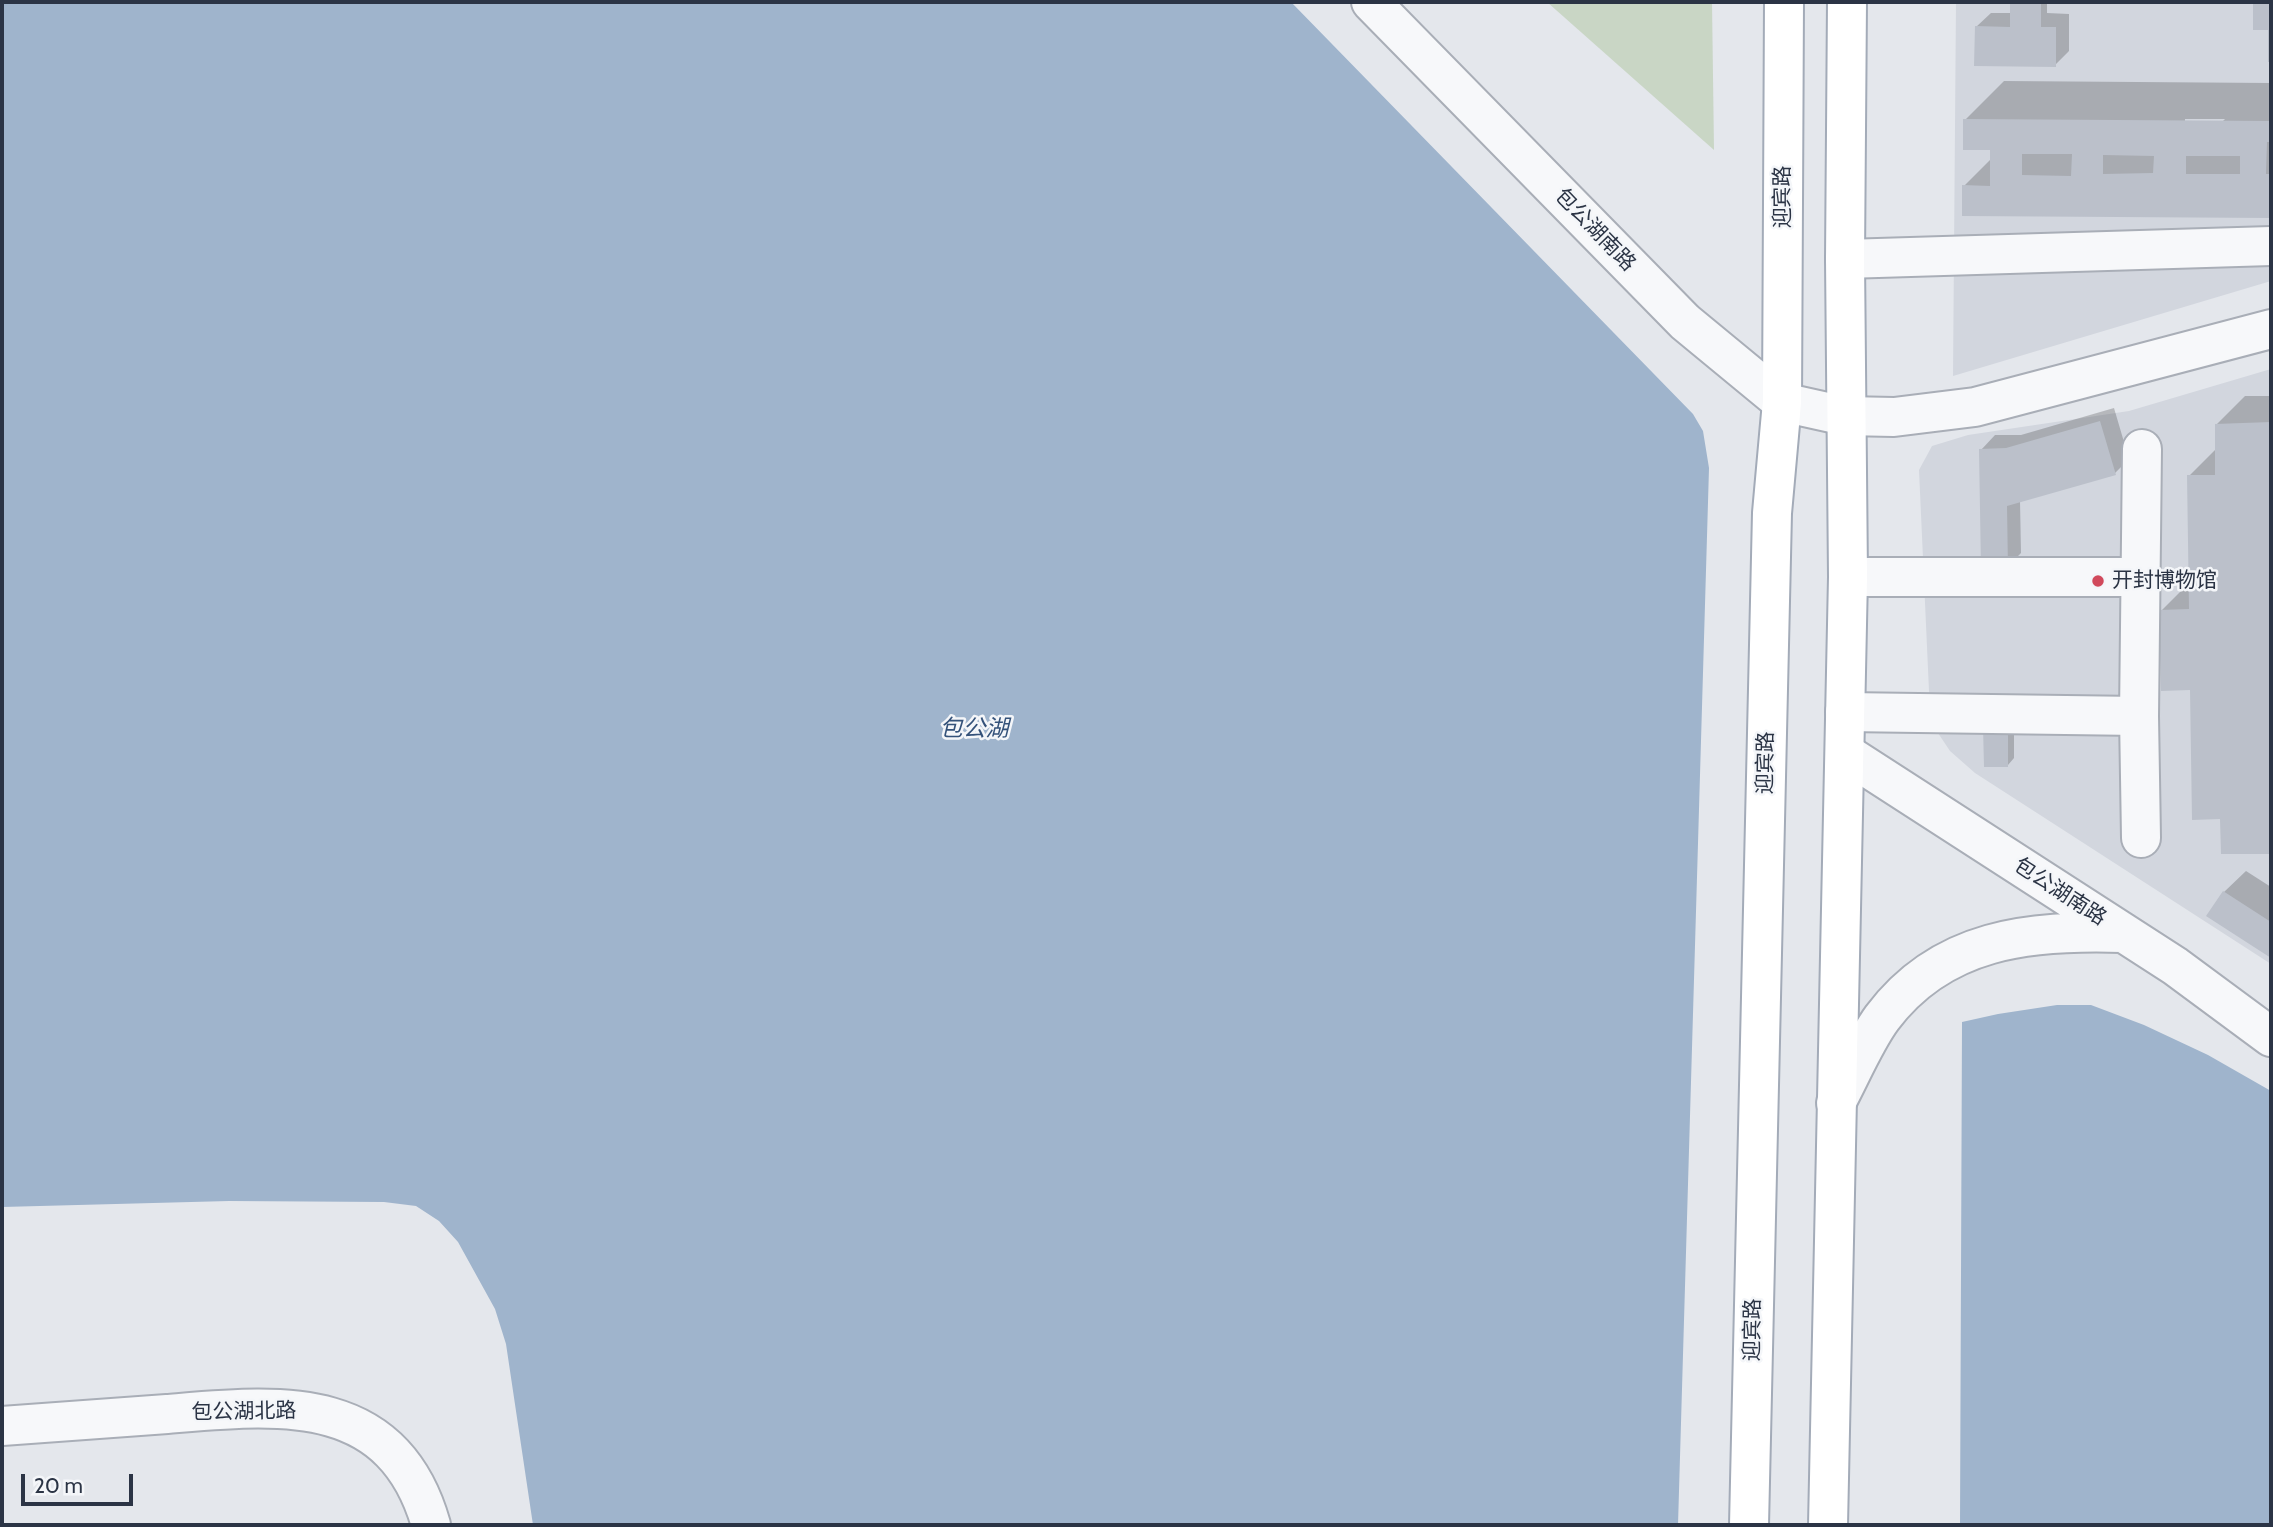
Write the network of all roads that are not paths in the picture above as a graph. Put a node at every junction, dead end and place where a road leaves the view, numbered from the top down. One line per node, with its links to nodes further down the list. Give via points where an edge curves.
1 (1371, 2): 7 (street, 包公湖南路, via 1685,322)
2 (1784, 2): 7 (main road, 迎宾路)
3 (1847, 2): 5 (main road)
4 (2271, 246): 5 (street)
5 (1845, 258): 8 (main road)
6 (2271, 329): 8 (street, 包公湖南路, via 1975,407 1894,417)
7 (1782, 402): 8 (street, 包公湖南路); 21 (main road, 迎宾路, via 1772,513)
8 (1845, 416): 10 (main road)
9 (2142, 449): 11 (street)
10 (1848, 577): 11 (street); 12 (main road)
11 (2141, 577): 13 (street)
12 (1845, 712): 13 (street); 14 (main road)
13 (2139, 716): 15 (street)
14 (1844, 753): 16 (street, 包公湖南路); 18 (main road)
15 (2141, 838)
16 (2122, 933): 17 (street, 包公湖南路); 18 (street, via 2028,935 1983,945 1944,965 1913,984 1881,1019)
17 (2271, 1037)
18 (1836, 1103): 22 (main road)
19 (2, 1426): 20 (street, 包公湖北路, via 249,1407 323,1414 386,1447 407,1472)
20 (430, 1525)
21 (1749, 1525)
22 (1828, 1525)

